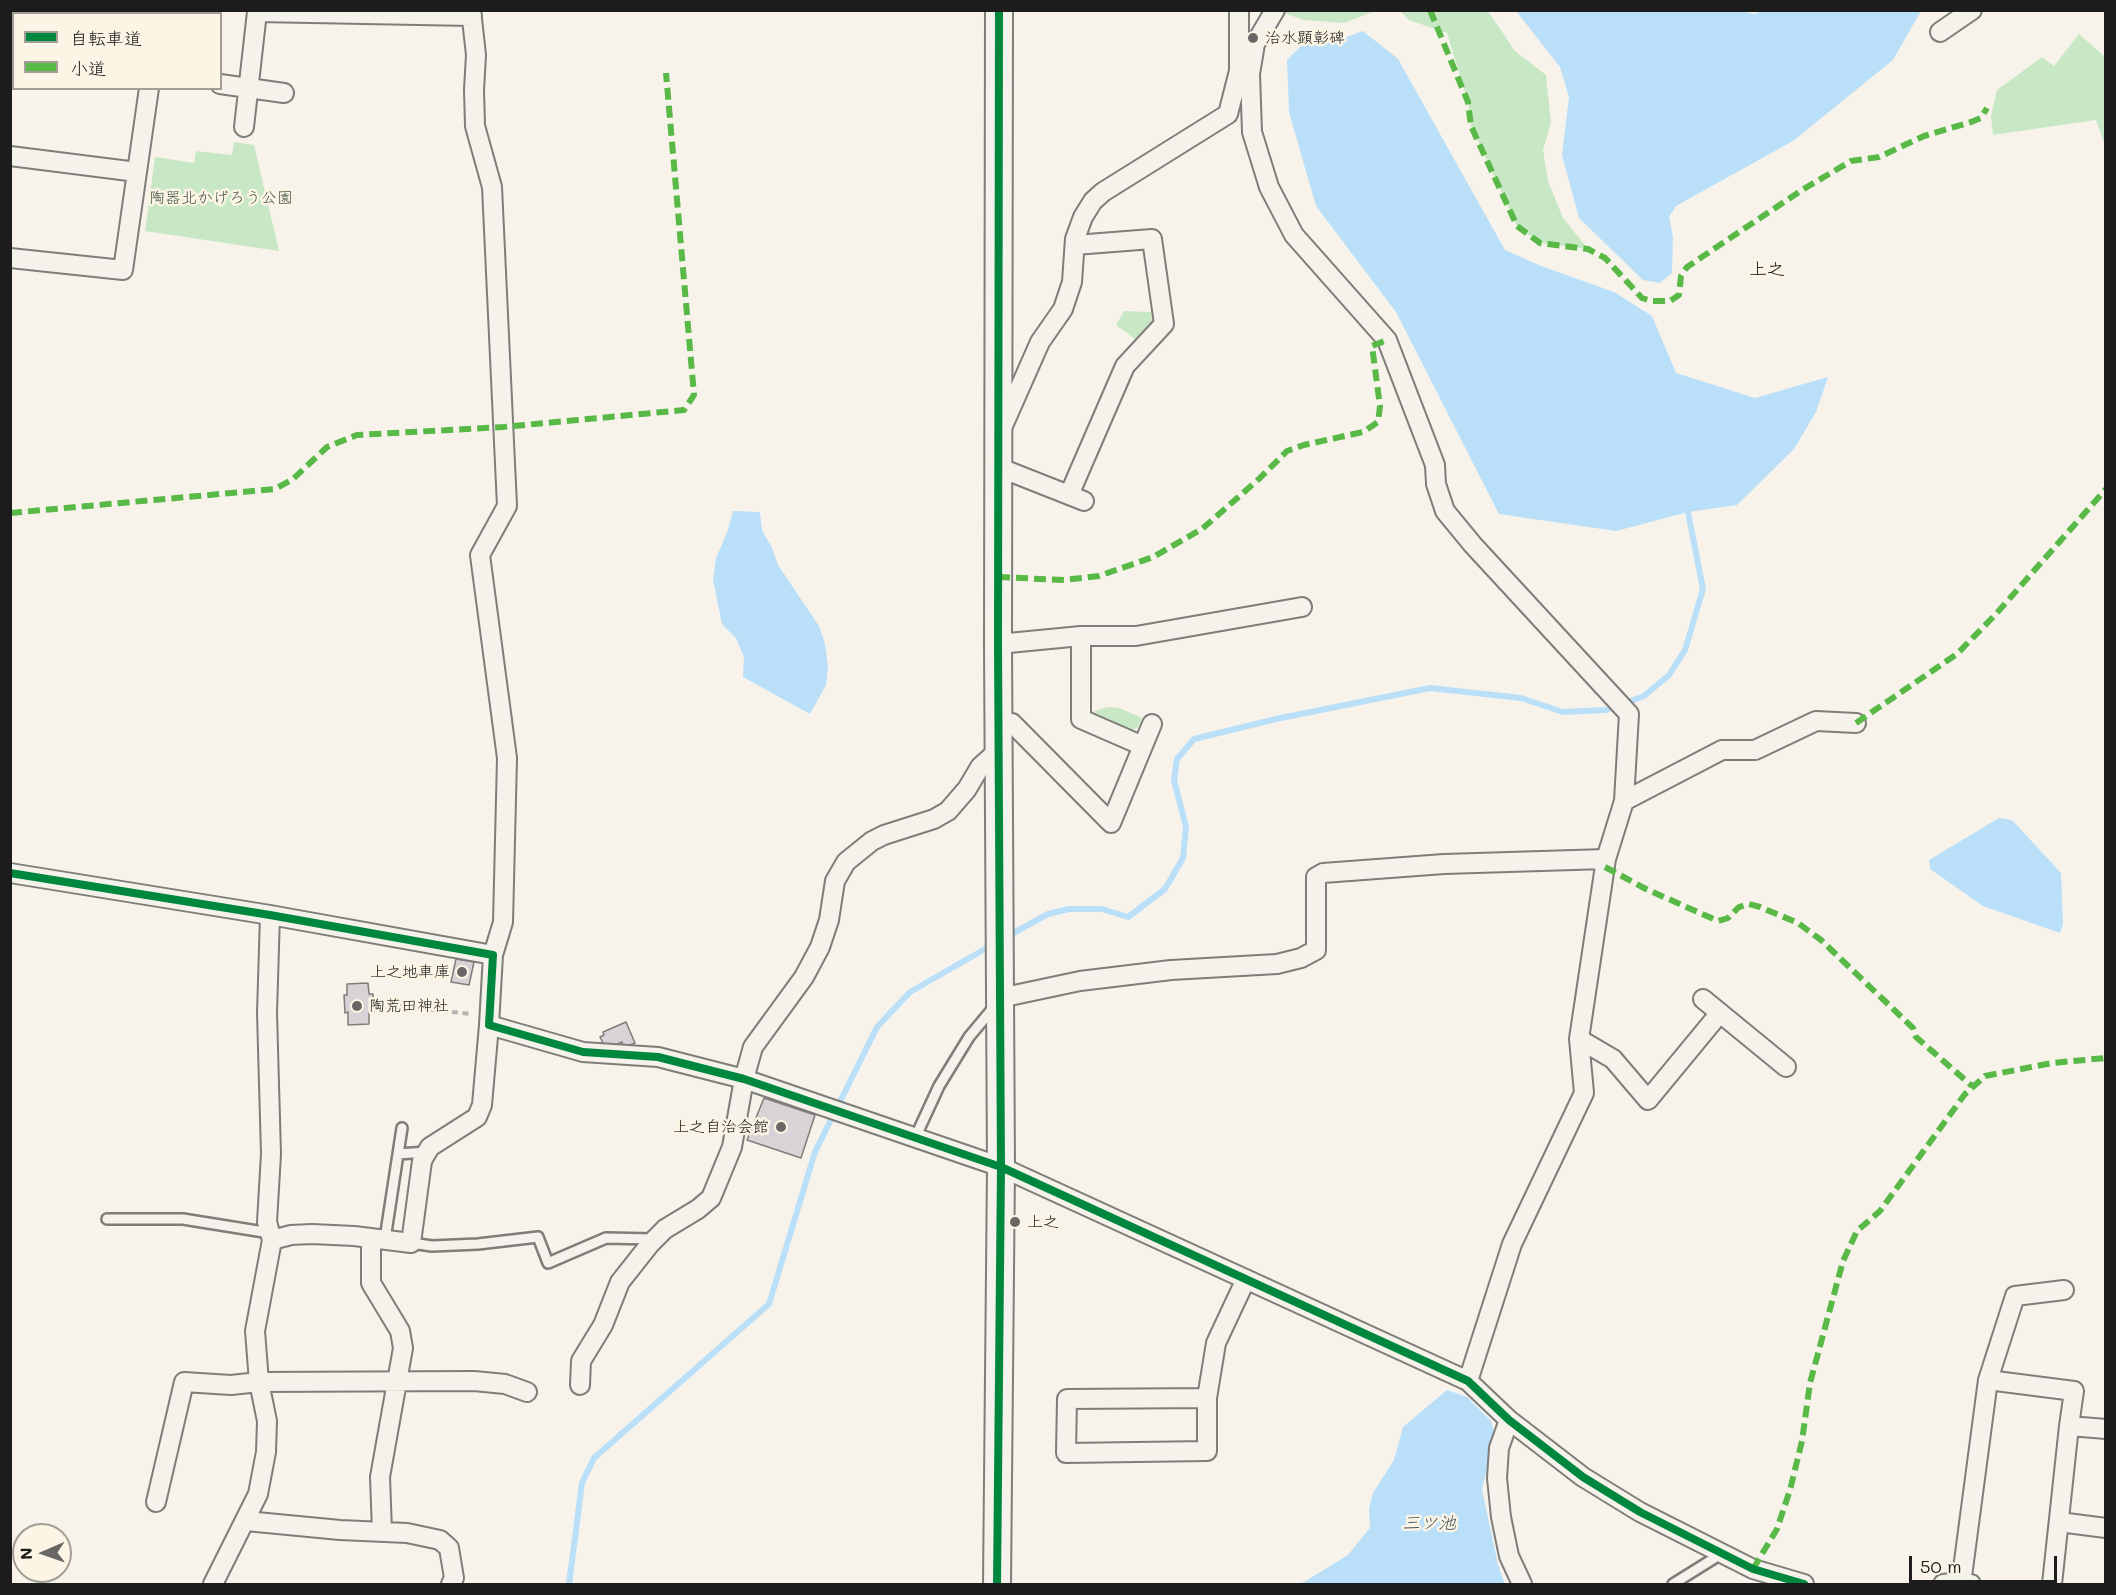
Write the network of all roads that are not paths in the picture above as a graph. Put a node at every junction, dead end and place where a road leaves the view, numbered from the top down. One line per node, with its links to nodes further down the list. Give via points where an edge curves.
1 (999, 10): 17 (street)
2 (1239, 10): 7 (street)
3 (1275, 10): 7 (street)
4 (1972, 10): 6 (street)
5 (472, 13): 9 (street, via 257,12); 31 (street, via 476,126 492,186 507,506 480,555 507,759 502,922)
6 (1940, 32)
7 (1247, 45): 15 (street, via 1228,114 1098,197 1083,217); 27 (street, via 1252,132 1269,188 1294,234 1387,340 1435,465 1436,484 1445,511 1629,714)
8 (222, 84): 9 (street)
9 (247, 87): 11 (street); 12 (street)
10 (149, 90): 14 (street)
11 (284, 93)
12 (244, 127)
13 (10, 156): 14 (street)
14 (138, 172): 16 (street, via 123,270)
15 (1075, 245): 17 (street, via 1072,282 1063,309 1040,342); 18 (street, via 1152,239 1164,324 1125,366 1077,498)
16 (10, 258)
17 (998, 437): 18 (street)
18 (998, 467): 21 (street)
19 (1302, 607): 20 (street, via 1136,636)
20 (1081, 636): 21 (street); 25 (street, via 1081,719)
21 (998, 644): 22 (street)
22 (999, 723): 25 (street, via 1012,723 1111,824); 26 (street)
23 (1856, 723): 27 (street, via 1816,721 1755,750 1722,750)
24 (1152, 724): 25 (street)
25 (1143, 746)
26 (1000, 749): 32 (street); 38 (street, via 980,767 948,811 872,841 846,862 836,881 820,947 804,977 753,1047)
27 (1624, 801): 28 (street)
28 (1606, 859): 32 (street, via 1444,864 1323,873 1316,877 1316,950 1301,958 1277,964 1171,970 1080,981); 36 (street)
29 (10, 873): 30 (street)
30 (270, 915): 31 (street); 45 (street, via 267,1013 271,1154 267,1222)
31 (493, 955): 35 (street)
32 (1000, 998): 40 (lane, via 969,1037 939,1086); 43 (street)
33 (1703, 999): 34 (street)
34 (1719, 1014): 36 (street, via 1648,1100 1613,1059); 37 (street)
35 (485, 1020): 38 (street, via 583,1052 658,1057); 41 (street, via 482,1105 477,1117)
36 (1579, 1039): 52 (street, via 1584,1093 1512,1244)
37 (1786, 1067)
38 (744, 1079): 40 (street); 47 (street, via 732,1147 711,1198)
39 (402, 1128): 42 (lane)
40 (915, 1138): 43 (street)
41 (427, 1152): 42 (lane); 48 (street, via 422,1161)
42 (398, 1154): 46 (lane)
43 (1001, 1167): 49 (street); 69 (street)
44 (107, 1219): 45 (lane, via 183,1219)
45 (271, 1237): 46 (street, via 312,1234); 53 (street, via 255,1330)
46 (378, 1239): 48 (street); 54 (street, via 371,1284 400,1331 403,1348)
47 (655, 1239): 48 (lane, via 606,1238 548,1263 538,1237 478,1244); 55 (street, via 620,1282 603,1326 581,1361)
48 (411, 1243)
49 (1246, 1279): 52 (street); 57 (street, via 1216,1343)
50 (2064, 1290): 51 (street, via 2015,1296)
51 (1988, 1380): 59 (street, via 2074,1391); 74 (street)
52 (1468, 1381): 58 (street)
53 (259, 1382): 54 (street); 61 (street, via 184,1382); 62 (street, via 267,1420 266,1452 258,1494)
54 (397, 1382): 56 (street, via 474,1381 505,1384); 65 (street, via 380,1477)
55 (580, 1385)
56 (527, 1392)
57 (1207, 1398): 57 (street, via 1207,1452 1066,1453 1067,1399)
58 (1509, 1420): 66 (street, via 1583,1476 1640,1512); 70 (street, via 1499,1448 1498,1488 1509,1556)
59 (2069, 1426): 60 (street); 63 (street)
60 (2106, 1429)
61 (156, 1502)
62 (246, 1521): 65 (street); 67 (street)
63 (2059, 1522): 64 (street); 75 (street)
64 (2106, 1528)
65 (382, 1532): 68 (street, via 440,1540 449,1548 454,1578)
66 (1721, 1554): 71 (lane); 72 (street, via 1753,1569)
67 (213, 1584)
68 (451, 1584)
69 (997, 1584)
70 (1522, 1584)
71 (1673, 1584)
72 (1804, 1584)
73 (1943, 1584): 74 (street)
74 (1965, 1584)
75 (2052, 1584)

